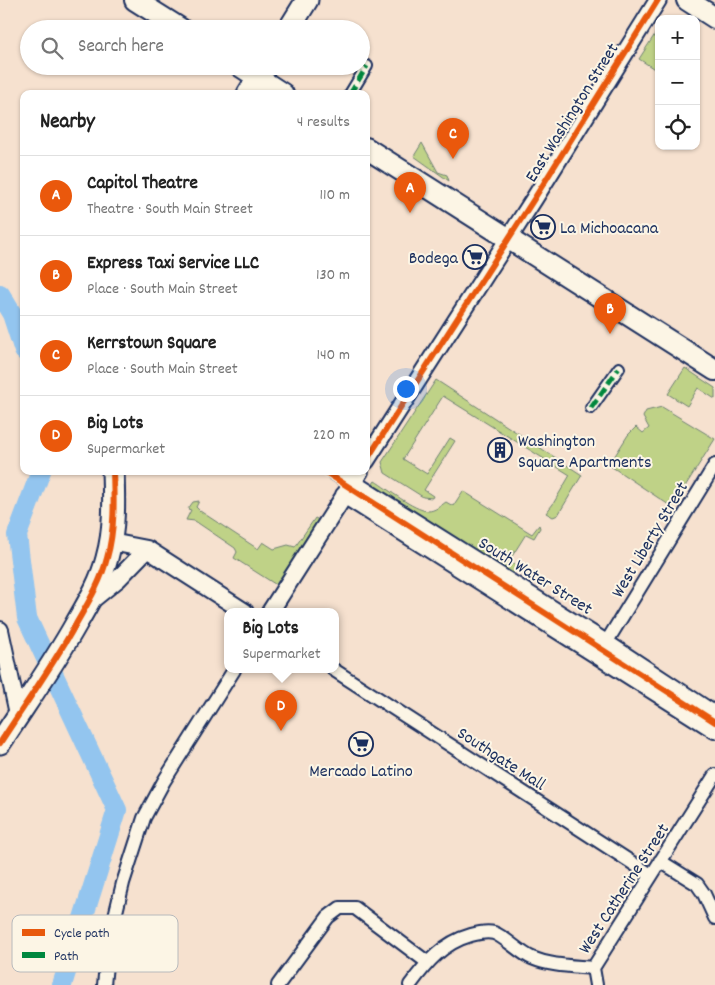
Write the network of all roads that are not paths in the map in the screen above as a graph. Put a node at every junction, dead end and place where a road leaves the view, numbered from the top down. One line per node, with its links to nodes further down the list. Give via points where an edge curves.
1 (135, 0): 6 (main road)
2 (307, 0): 7 (highway)
3 (658, 0): 13 (street, East Washington Street)
4 (687, 0): 5 (main road)
5 (715, 18)
6 (167, 20)
7 (295, 20)
8 (362, 75): 11 (street)
9 (257, 79): 10 (main road)
10 (275, 90)
11 (353, 90)
12 (370, 151): 13 (main road)
13 (508, 238): 15 (main road); 17 (street, East Washington Street)
14 (618, 368): 16 (street)
15 (715, 370)
16 (591, 408)
17 (370, 455)
18 (715, 465): 28 (street, West Liberty Street)
19 (113, 475): 22 (highway)
20 (340, 475): 21 (street, South Water Street)
21 (352, 483): 26 (street); 28 (street, South Water Street)
22 (111, 542): 23 (street); 24 (highway)
23 (147, 549): 24 (street, via 118,579); 25 (street)
24 (88, 603): 31 (highway)
25 (239, 608)
26 (273, 608)
27 (0, 630): 31 (street)
28 (602, 650): 32 (street, South Water Street); 33 (street, South Water Street)
29 (232, 673): 38 (street, via 164,780 144,818)
30 (339, 673): 37 (street, Southgate Mall)
31 (18, 714): 34 (highway)
32 (715, 715)
33 (715, 730)
34 (0, 742)
35 (715, 775): 36 (street, West Catherine Street)
36 (660, 861): 37 (street, West Catherine Street); 39 (street, via 697,884)
37 (651, 876): 41 (street, West Catherine Street)
38 (115, 915)
39 (715, 918)
40 (427, 962): 41 (street, West Catherine Street, via 460,938 482,932 494,933 531,958); 44 (street, via 354,908 340,908 328,917); 45 (street, West Catherine Street)
41 (593, 968): 46 (street)
42 (105, 972): 43 (street)
43 (104, 985)
44 (278, 985)
45 (410, 985)
46 (596, 985)

